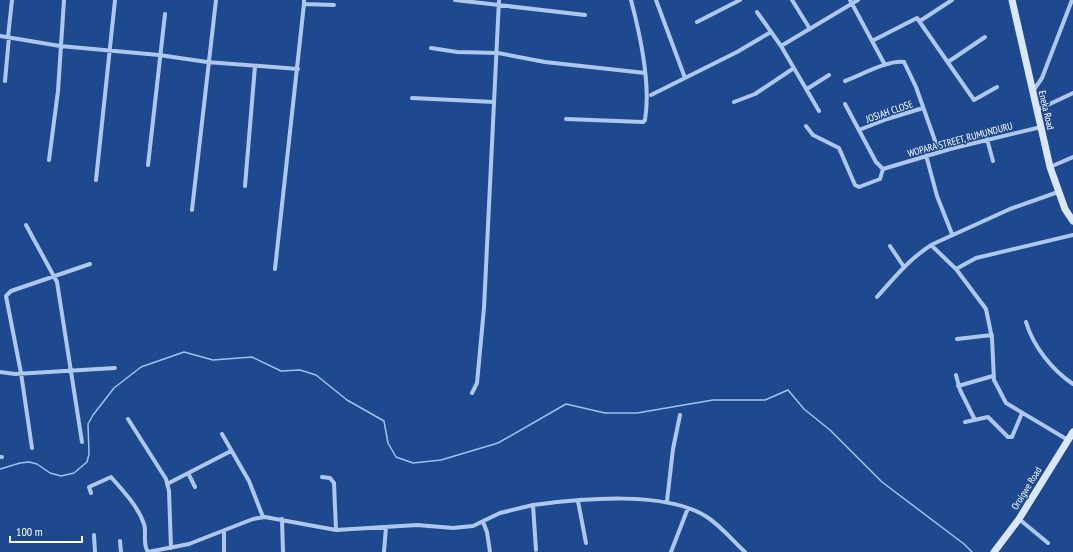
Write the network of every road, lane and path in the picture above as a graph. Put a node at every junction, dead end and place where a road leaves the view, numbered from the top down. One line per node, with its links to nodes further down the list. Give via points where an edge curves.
1 (12, 0): 28 (street)
2 (64, 0): 30 (street)
3 (115, 0): 33 (street)
4 (216, 0): 36 (street)
5 (455, 0): 18 (street)
6 (499, 0): 18 (street)
7 (631, 0): 42 (street)
8 (656, 0): 44 (street)
9 (740, 0): 23 (street)
10 (792, 0): 24 (street)
11 (858, 0): 16 (street)
12 (952, 0): 22 (street)
13 (1012, 0): 49 (main road, Eneka Road)
14 (1072, 0): 49 (street, via 1042,78)
15 (304, 2): 17 (street); 41 (street)
16 (851, 2): 24 (street); 29 (street)
17 (334, 5)
18 (499, 5): 21 (street); 34 (street)
19 (757, 12): 25 (street)
20 (165, 14): 35 (street)
21 (585, 15)
22 (920, 21): 29 (street, via 914,19); 37 (street)
23 (697, 22)
24 (810, 29): 31 (street)
25 (771, 32): 31 (street); 44 (street)
26 (0, 36): 28 (street)
27 (985, 36): 37 (street)
28 (8, 37): 30 (street); 45 (street)
29 (872, 41): 38 (street)
30 (60, 46): 33 (street); 67 (street, via 58,90)
31 (781, 46): 40 (street)
32 (431, 48): 34 (street)
33 (110, 50): 35 (street); 72 (street)
34 (498, 54): 42 (street); 53 (street)
35 (159, 55): 36 (street); 69 (street)
36 (208, 62): 39 (street); 75 (street)
37 (948, 62): 47 (street, via 974,100)
38 (885, 65): 46 (street); 56 (street, via 904,62)
39 (255, 66): 41 (street); 73 (street)
40 (794, 68): 48 (street); 54 (street, via 754,94)
41 (298, 69): 85 (street)
42 (645, 73): 59 (street, via 643,122)
43 (829, 75): 48 (street)
44 (685, 78): 51 (street)
45 (5, 81)
46 (845, 81)
47 (997, 86)
48 (807, 89): 58 (street)
49 (1033, 91): 57 (main road, Eneka Road)
50 (1073, 93): 57 (street)
51 (651, 95)
52 (412, 98): 53 (street)
53 (494, 102): 99 (street, via 484,308 477,383)
54 (734, 102)
55 (845, 104): 62 (street)
56 (924, 108): 62 (street, JOSIAH CLOSE, via 887,118); 64 (street)
57 (1037, 110): 61 (main road, Eneka Road)
58 (819, 111)
59 (566, 119)
60 (806, 126): 71 (street, via 813,135 839,148 855,185 859,187 880,179)
61 (1041, 127): 63 (street, WOPARA STREET, RUMUNDURU); 70 (main road, Eneka Road)
62 (859, 130): 71 (street, via 878,166)
63 (987, 139): 64 (street, WOPARA STREET, RUMUNDURU); 68 (street)
64 (939, 152): 65 (street, WOPARA STREET, RUMUNDURU)
65 (926, 155): 71 (street, WOPARA STREET, RUMUNDURU); 78 (street, via 937,196)
66 (1073, 157): 70 (street)
67 (49, 160)
68 (993, 161)
69 (148, 165)
70 (1050, 166): 74 (main road, Eneka Road)
71 (884, 169)
72 (96, 180)
73 (245, 186)
74 (1058, 192): 76 (main road, Eneka Road); 78 (street, via 1029,201)
75 (192, 210)
76 (1073, 221)
77 (26, 225): 86 (street)
78 (952, 234): 80 (street)
79 (1073, 235): 84 (street, via 976,258)
80 (931, 245): 83 (street); 84 (street)
81 (890, 246): 83 (street)
82 (90, 264): 86 (street)
83 (904, 267): 87 (street)
84 (956, 269): 89 (street, via 986,309)
85 (275, 270)
86 (54, 277): 92 (street, via 57,282); 94 (street, via 11,291 6,296)
87 (877, 297)
88 (1026, 322): 97 (street, via 1037,346 1063,377)
89 (992, 335): 90 (street); 96 (street)
90 (957, 339)
91 (115, 368): 92 (street)
92 (72, 371): 94 (street); 108 (street)
93 (0, 372): 94 (street)
94 (21, 373): 109 (street)
95 (956, 376): 98 (street)
96 (993, 376): 98 (street); 100 (street, via 1006,403)
97 (1073, 384)
98 (958, 386): 103 (street)
99 (472, 393)
100 (1022, 413): 103 (street, via 1012,437 988,417); 107 (street)
101 (680, 415): 117 (street)
102 (128, 419): 113 (street)
103 (975, 420): 104 (street)
104 (965, 422)
105 (1073, 432): 107 (main road, Oroigwe Road)
106 (222, 434): 110 (street)
107 (1068, 440): 122 (main road, Oroigwe Road)
108 (82, 442)
109 (32, 448)
110 (231, 451): 111 (street); 120 (street, via 255,493)
111 (188, 473): 113 (street); 114 (street)
112 (322, 476): 126 (street, via 330,478 334,483)
113 (167, 484): 131 (street)
114 (195, 487)
115 (90, 493): 131 (street, via 89,487 111,477 145,525 148,552)
116 (578, 501): 117 (street); 118 (street); 129 (street)
117 (666, 501): 119 (street)
118 (533, 505): 123 (street, via 500,513); 132 (street)
119 (688, 508): 139 (street); 140 (street, via 707,516)
120 (263, 517): 121 (street); 125 (street)
121 (282, 519): 126 (street); 136 (street)
122 (1019, 520): 130 (street); 141 (main road, Oroigwe Road)
123 (483, 522): 124 (street, via 453,528 417,525); 138 (street)
124 (386, 527): 126 (street); 137 (street)
125 (224, 530): 131 (street); 135 (street)
126 (336, 530)
127 (94, 535): 133 (street)
128 (120, 541): 134 (street)
129 (586, 543)
130 (1048, 543)
131 (174, 549)
132 (536, 550)
133 (95, 552)
134 (120, 552)
135 (224, 552)
136 (283, 552)
137 (384, 552)
138 (490, 552)
139 (671, 552)
140 (745, 552)
141 (994, 552)

